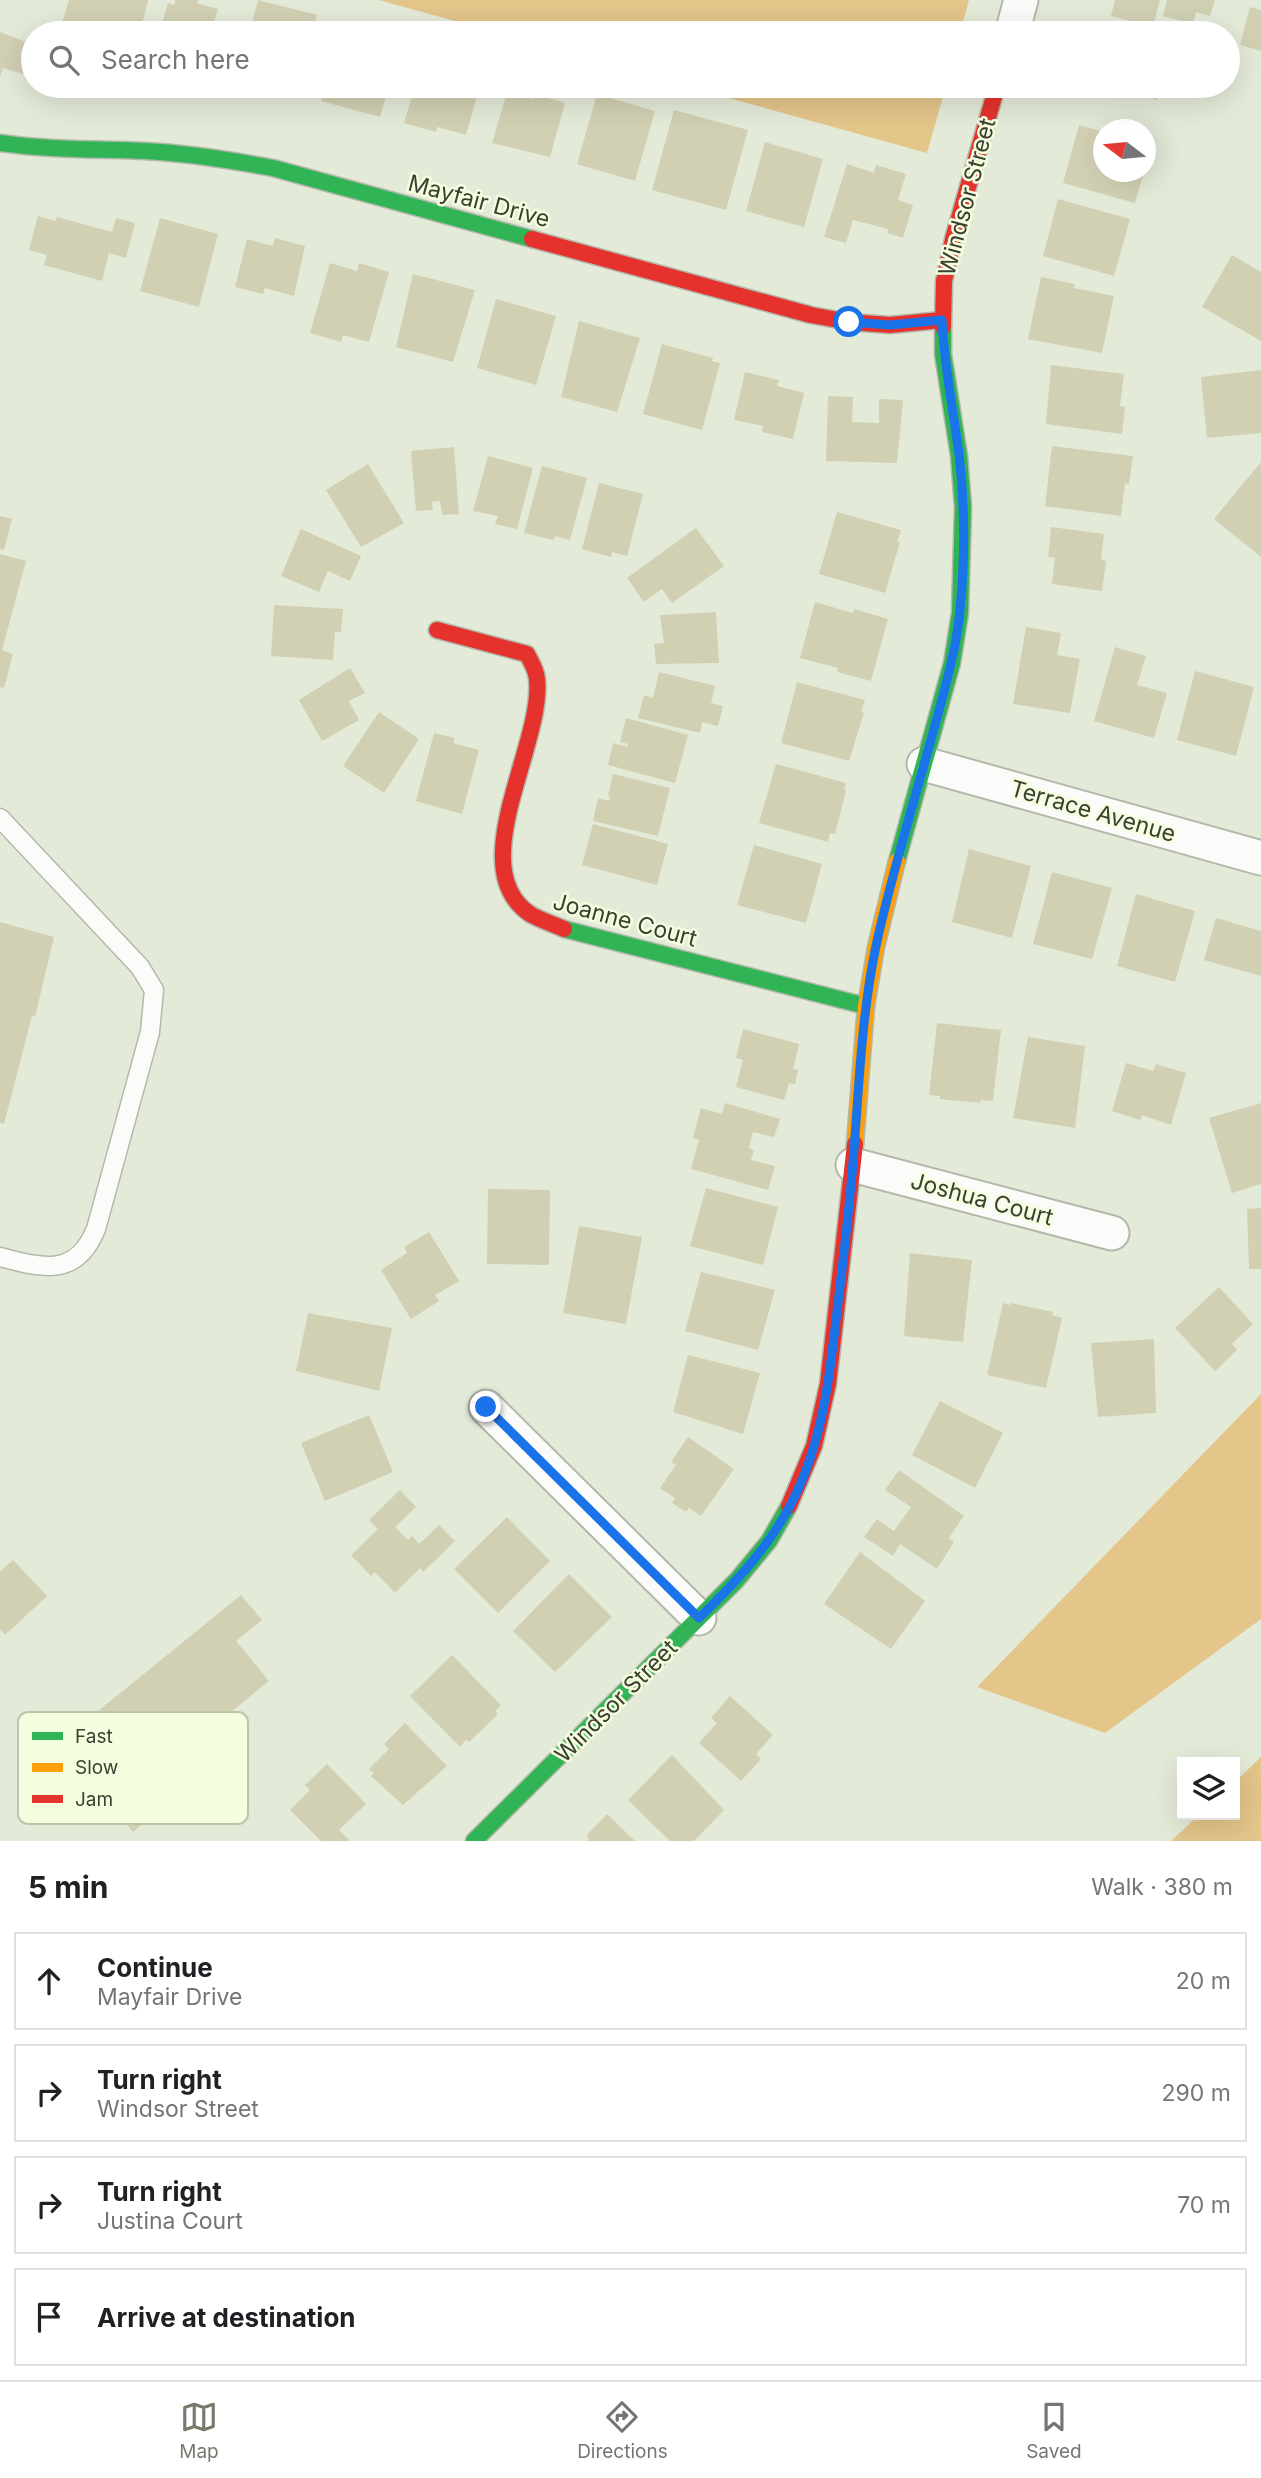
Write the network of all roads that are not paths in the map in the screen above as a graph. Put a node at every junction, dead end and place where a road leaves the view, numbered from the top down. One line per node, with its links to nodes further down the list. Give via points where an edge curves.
1 (1021, 0): 2 (street)
2 (1015, 21)
3 (994, 98): 5 (street, Windsor Street, via 953,239)
4 (0, 143): 5 (street, Mayfair Drive, via 36,149 216,157 273,168 811,315 890,325)
5 (942, 320): 7 (street, Windsor Street, via 964,507 963,560 952,663)
6 (437, 630): 10 (street, Joanne Court, via 527,654 537,674 535,716 500,855 503,878 522,909 554,926)
7 (924, 764): 9 (street, Terrace Avenue); 10 (street, Windsor Street, via 879,934)
8 (0, 818): 13 (lane, via 150,980 154,1003 147,1046 89,1245 76,1258 52,1267)
9 (1261, 858)
10 (866, 1006): 11 (street, Windsor Street)
11 (853, 1165): 12 (street, Joshua Court); 15 (street, Windsor Street, via 828,1384 814,1446 795,1495 769,1541)
12 (1112, 1233)
13 (0, 1257)
14 (486, 1407): 15 (street)
15 (699, 1618): 16 (street, Windsor Street)
16 (474, 1841)

